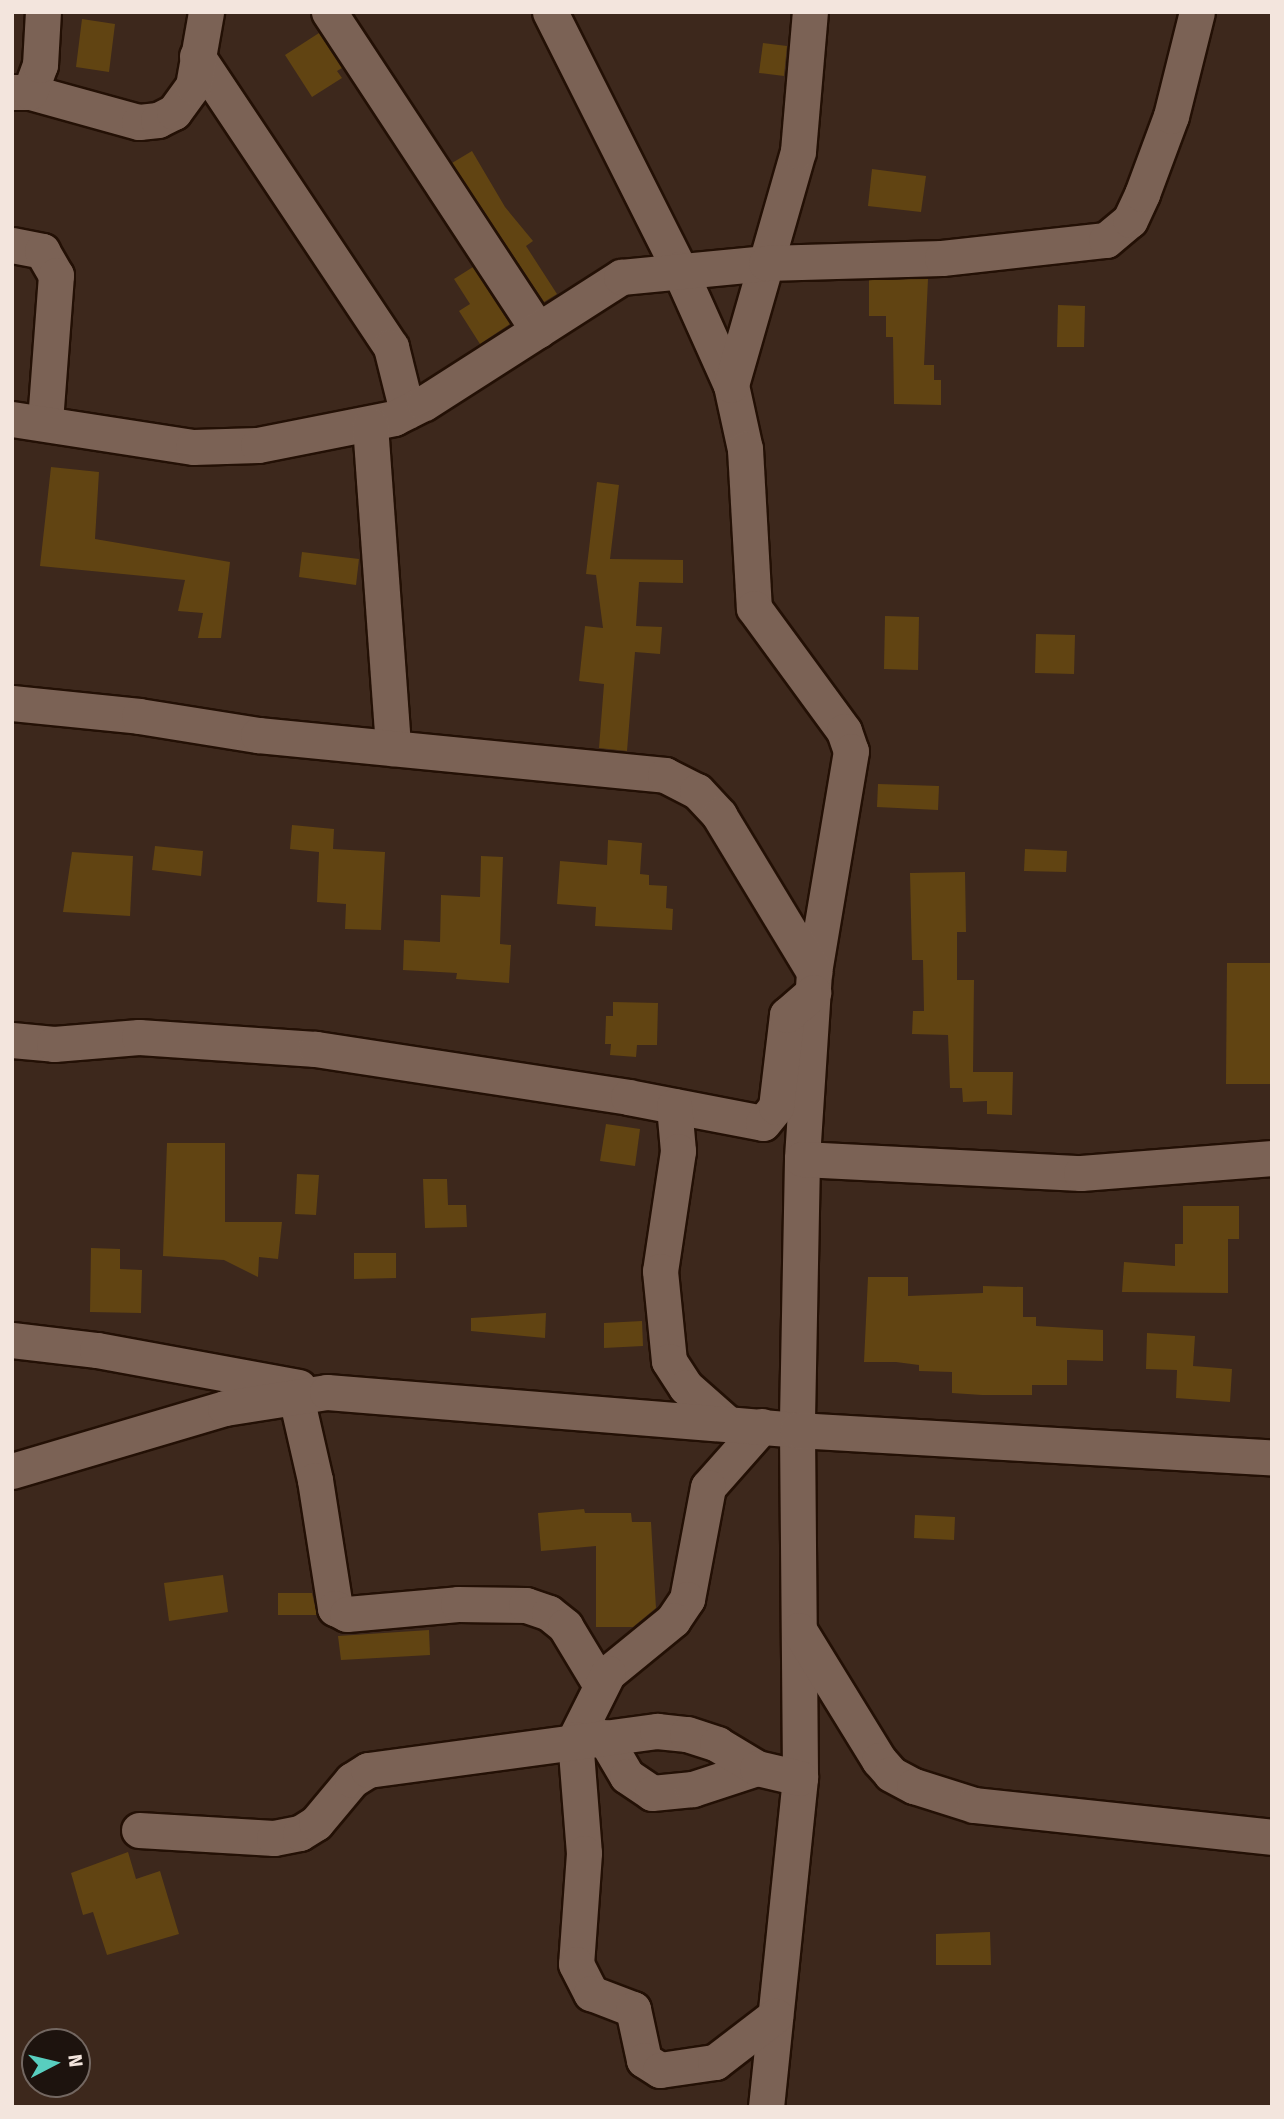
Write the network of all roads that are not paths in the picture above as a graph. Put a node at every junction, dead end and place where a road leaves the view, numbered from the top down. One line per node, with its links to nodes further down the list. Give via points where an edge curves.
1 (43, 12): 8 (street, via 43,46)
2 (206, 12): 7 (street)
3 (329, 12): 12 (street)
4 (551, 12): 11 (street)
5 (810, 12): 10 (street, via 802,131)
6 (1197, 12): 10 (street, via 1171,116 1142,194 1130,220 1106,240 942,258)
7 (197, 56): 8 (street, via 186,100 158,120 139,122); 14 (street, via 391,346)
8 (21, 92)
9 (12, 245): 15 (street, via 42,251 56,275)
10 (766, 263): 11 (street); 13 (street)
11 (679, 269): 12 (street, via 621,277); 13 (street)
12 (538, 330): 14 (street)
13 (731, 385): 19 (street, via 745,449 754,608 844,731 851,751)
14 (407, 411): 16 (street)
15 (29, 421): 16 (street, via 221,449)
16 (370, 425): 18 (street)
17 (12, 703): 18 (street)
18 (393, 748): 19 (street, via 647,771 683,781 719,815)
19 (814, 982): 21 (street, via 784,1024 776,1107 770,1119 750,1122); 23 (street)
20 (12, 1040): 21 (street, via 54,1044 139,1037 316,1049)
21 (674, 1106): 26 (street, via 678,1151 660,1271 669,1361 686,1387)
22 (1272, 1158): 23 (street, via 1081,1173)
23 (802, 1159): 28 (street)
24 (12, 1340): 25 (street, via 97,1350)
25 (311, 1394): 26 (street); 30 (street, via 225,1408); 32 (street, via 329,1597 335,1608 347,1614 458,1604 526,1605 549,1613 565,1626)
26 (727, 1423): 27 (street)
27 (762, 1426): 28 (street); 32 (street, via 708,1487 687,1599 673,1620)
28 (797, 1430): 29 (street); 31 (street)
29 (1272, 1457)
30 (12, 1471)
31 (799, 1630): 35 (street); 37 (street, via 878,1760 891,1774 914,1786 974,1805)
32 (600, 1684): 33 (street)
33 (590, 1738): 34 (street, via 657,1731 687,1734 717,1744); 34 (street, via 627,1776 652,1793 693,1789); 36 (street, via 368,1770 352,1780 316,1823 300,1833 274,1838); 38 (street, via 576,1941 581,1980 591,1993 633,2009 644,2060 660,2070 715,2062)
34 (757, 1768): 35 (street)
35 (800, 1779): 38 (street)
36 (139, 1830)
37 (1272, 1837)
38 (775, 2016): 39 (street)
39 (766, 2107)

